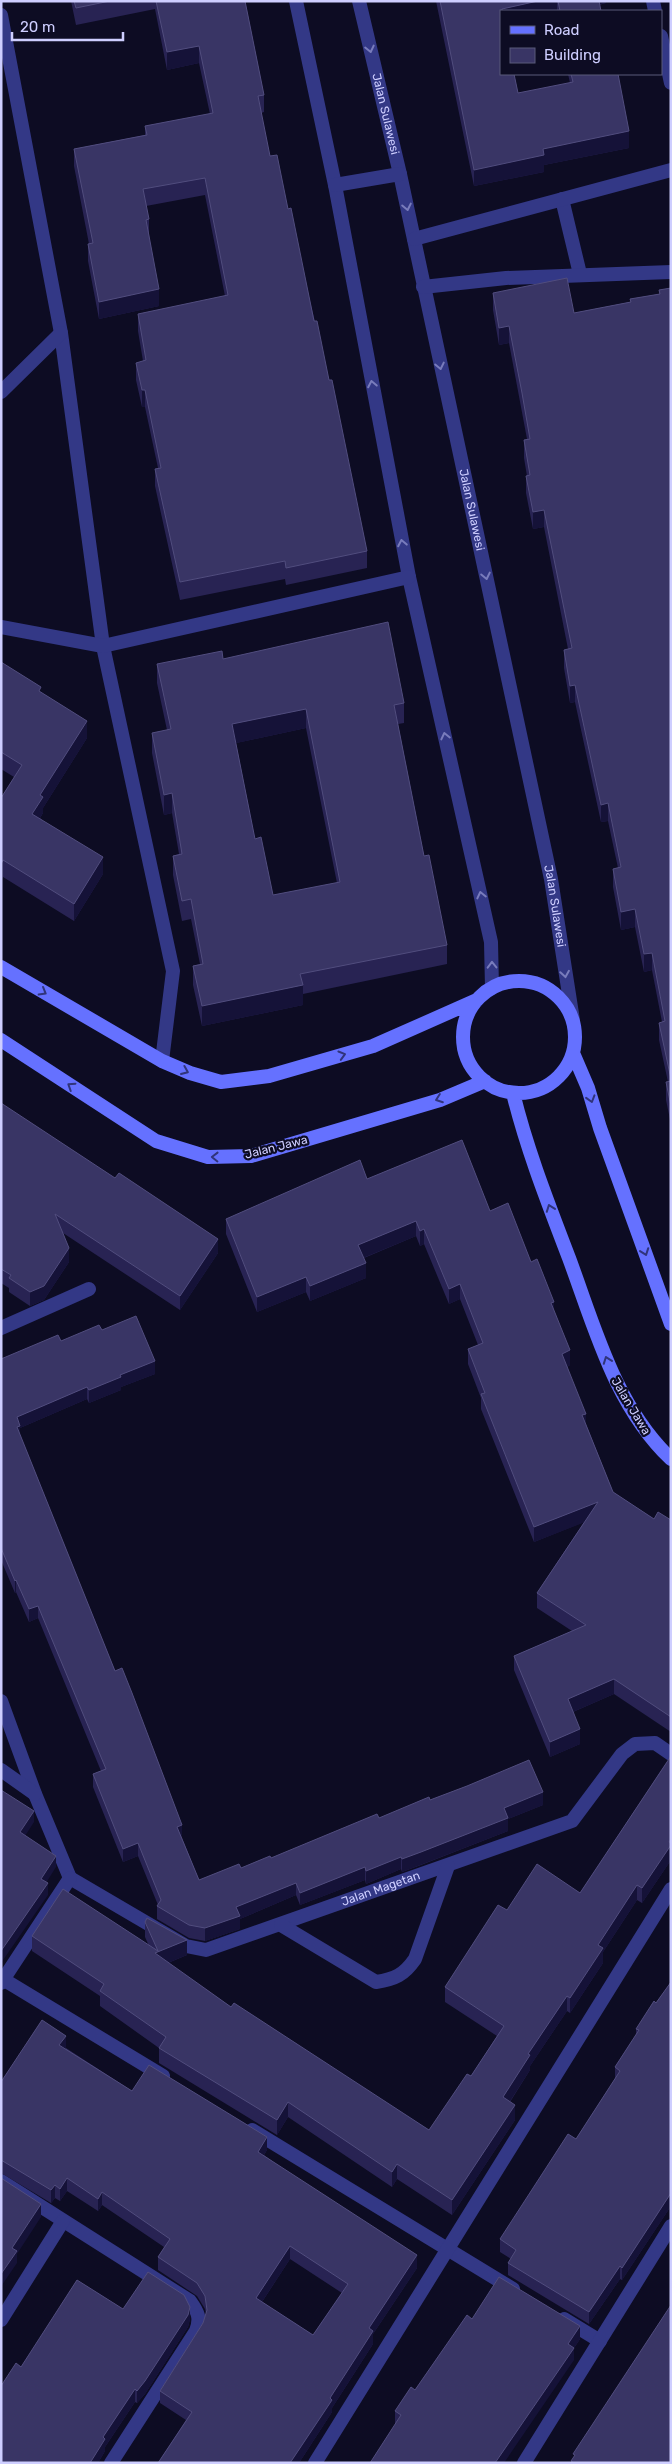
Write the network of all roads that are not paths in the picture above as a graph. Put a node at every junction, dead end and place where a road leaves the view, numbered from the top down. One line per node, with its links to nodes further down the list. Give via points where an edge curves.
1 (296, 1): 8 (street)
2 (359, 1): 7 (street, Jalan Sulawesi, one-way to 7)
3 (1, 15): 14 (street)
4 (662, 41): 5 (street)
5 (670, 78)
6 (671, 170): 9 (street)
7 (400, 174): 8 (street); 10 (street, Jalan Sulawesi, one-way to 10)
8 (335, 185): 16 (street, one-way to 8)
9 (562, 199): 10 (street); 12 (street)
10 (414, 239): 13 (street, Jalan Sulawesi)
11 (671, 272): 12 (street)
12 (580, 274): 13 (street)
13 (423, 287): 22 (street, Jalan Sulawesi, one-way to 22, via 551,879)
14 (61, 333): 15 (street); 18 (street)
15 (1, 392)
16 (409, 577): 18 (street); 20 (street, one-way to 16, via 491,942)
17 (1, 627): 18 (street)
18 (103, 646): 25 (street, via 173,971)
19 (1, 967): 25 (main road, one-way to 25)
20 (492, 988): 21 (main road); 22 (main road, via 507,982 524,981 540,985 555,993)
21 (477, 1000): 25 (main road, one-way to 21, via 221,1082 269,1076 373,1046); 26 (main road, via 467,1016 463,1033 465,1051 472,1068)
22 (573, 1020): 24 (main road)
23 (1, 1040): 26 (main road, Jalan Jawa, one-way to 23, via 431,1102 251,1156 208,1157 156,1141)
24 (573, 1053): 27 (main road, via 560,1075 546,1085 538,1090); 29 (main road, one-way to 29)
25 (162, 1061)
26 (485, 1082): 27 (main road)
27 (513, 1093): 31 (main road, Jalan Jawa, one-way to 27, via 653,1442 614,1381 528,1149)
28 (89, 1289): 30 (street)
29 (671, 1324)
30 (1, 1328)
31 (671, 1458)
32 (1, 1701): 35 (street)
33 (671, 1754): 36 (street, Jalan Magetan, via 655,1743 635,1744 622,1754 572,1821)
34 (1, 1770): 35 (street)
35 (35, 1794): 37 (street)
36 (448, 1866): 39 (street, Jalan Magetan); 39 (street, via 415,1959 394,1980 376,1982)
37 (70, 1878): 39 (street, Jalan Magetan, via 186,1946 206,1950); 40 (street)
38 (671, 1889): 46 (street)
39 (280, 1925)
40 (2, 1980): 41 (street)
41 (174, 2083)
42 (243, 2125): 46 (street)
43 (1, 2181): 44 (street)
44 (64, 2221): 49 (street); 51 (street, via 190,2301 200,2320)
45 (671, 2226): 50 (street)
46 (448, 2249): 47 (street); 52 (street)
47 (524, 2295)
48 (549, 2310): 50 (street)
49 (1, 2320)
50 (600, 2341): 53 (street)
51 (111, 2463)
52 (315, 2463)
53 (524, 2463)

